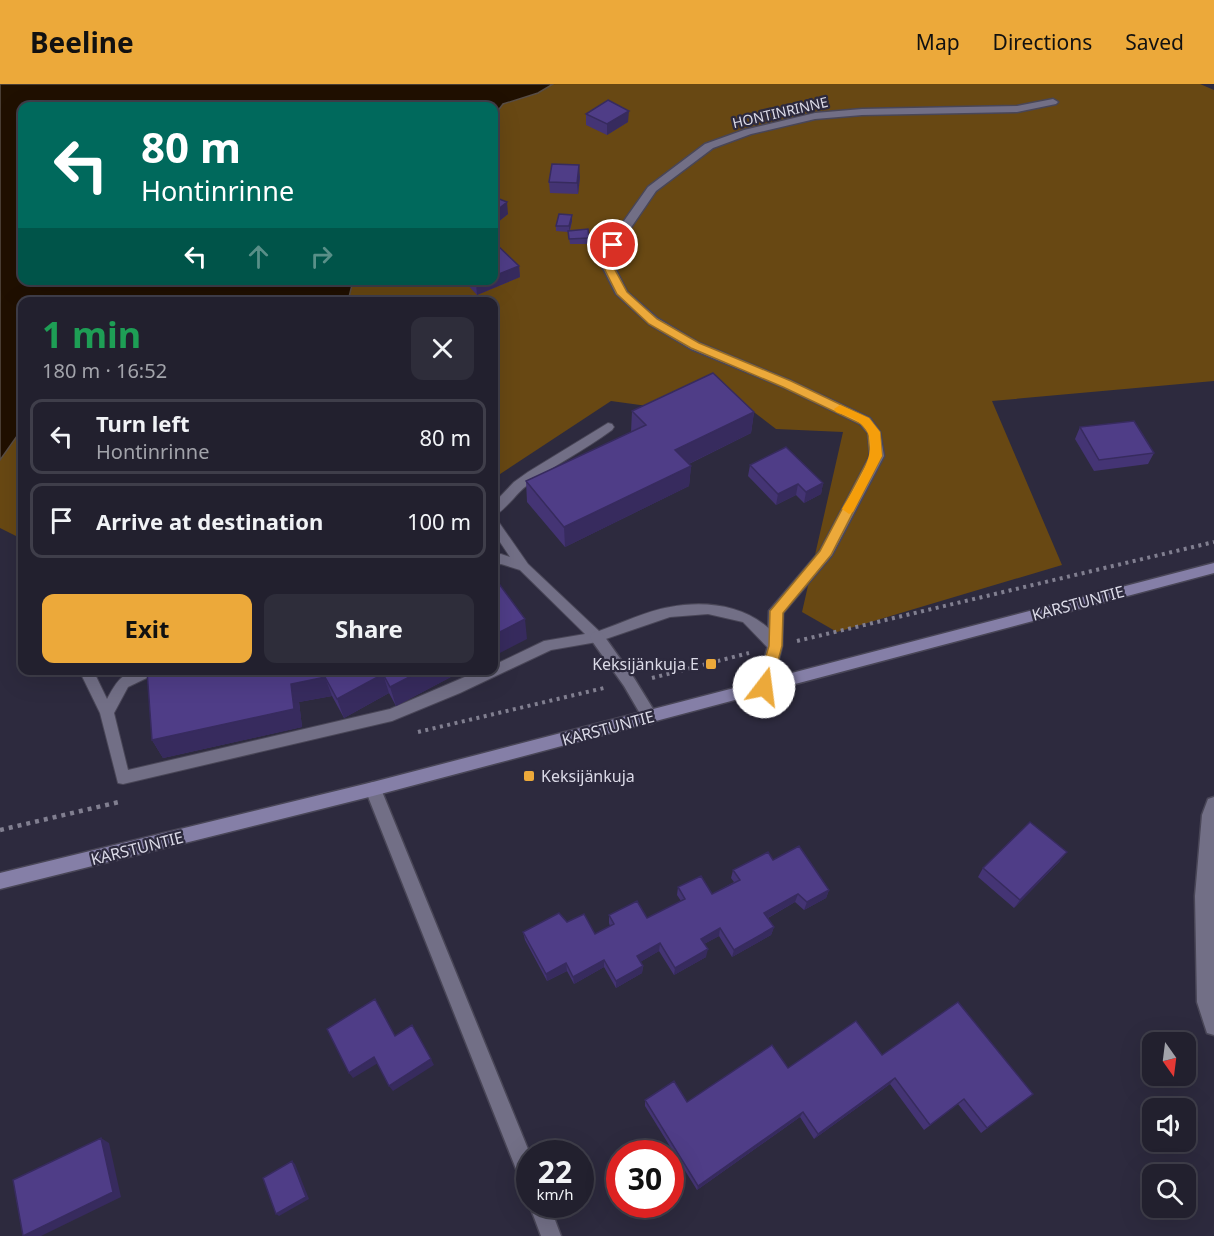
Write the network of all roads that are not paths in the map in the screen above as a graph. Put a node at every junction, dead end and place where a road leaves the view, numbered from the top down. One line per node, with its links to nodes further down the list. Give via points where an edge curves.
1 (1053, 102): 9 (street, HONTINRINNE, via 1017,109 815,116 748,132 709,146 652,189 613,245 609,268 622,294 653,321 695,346 865,421 874,432 876,456 825,555 776,611)
2 (608, 427): 3 (lane, via 536,471)
3 (498, 505)
4 (498, 530): 6 (lane)
5 (498, 559): 6 (lane)
6 (524, 567): 8 (lane)
7 (1214, 568): 14 (street, KARSTUNTIE)
8 (597, 637): 9 (lane, via 670,612 708,609 747,618); 10 (lane, via 549,645); 16 (street)
9 (776, 646): 14 (street, HONTINRINNE)
10 (498, 669)
11 (88, 675): 15 (lane)
12 (140, 675): 15 (lane, via 123,683)
13 (486, 675): 15 (lane, via 392,715 123,778)
14 (764, 687): 16 (street, KARSTUNTIE)
15 (107, 713)
16 (650, 717): 17 (street, KARSTUNTIE)
17 (373, 789): 19 (street, KARSTUNTIE); 21 (street)
18 (1214, 804): 20 (street, via 1204,896 1206,1002)
19 (0, 881)
20 (1214, 1026)
21 (516, 1144)
22 (544, 1218): 23 (street)
23 (551, 1236)

